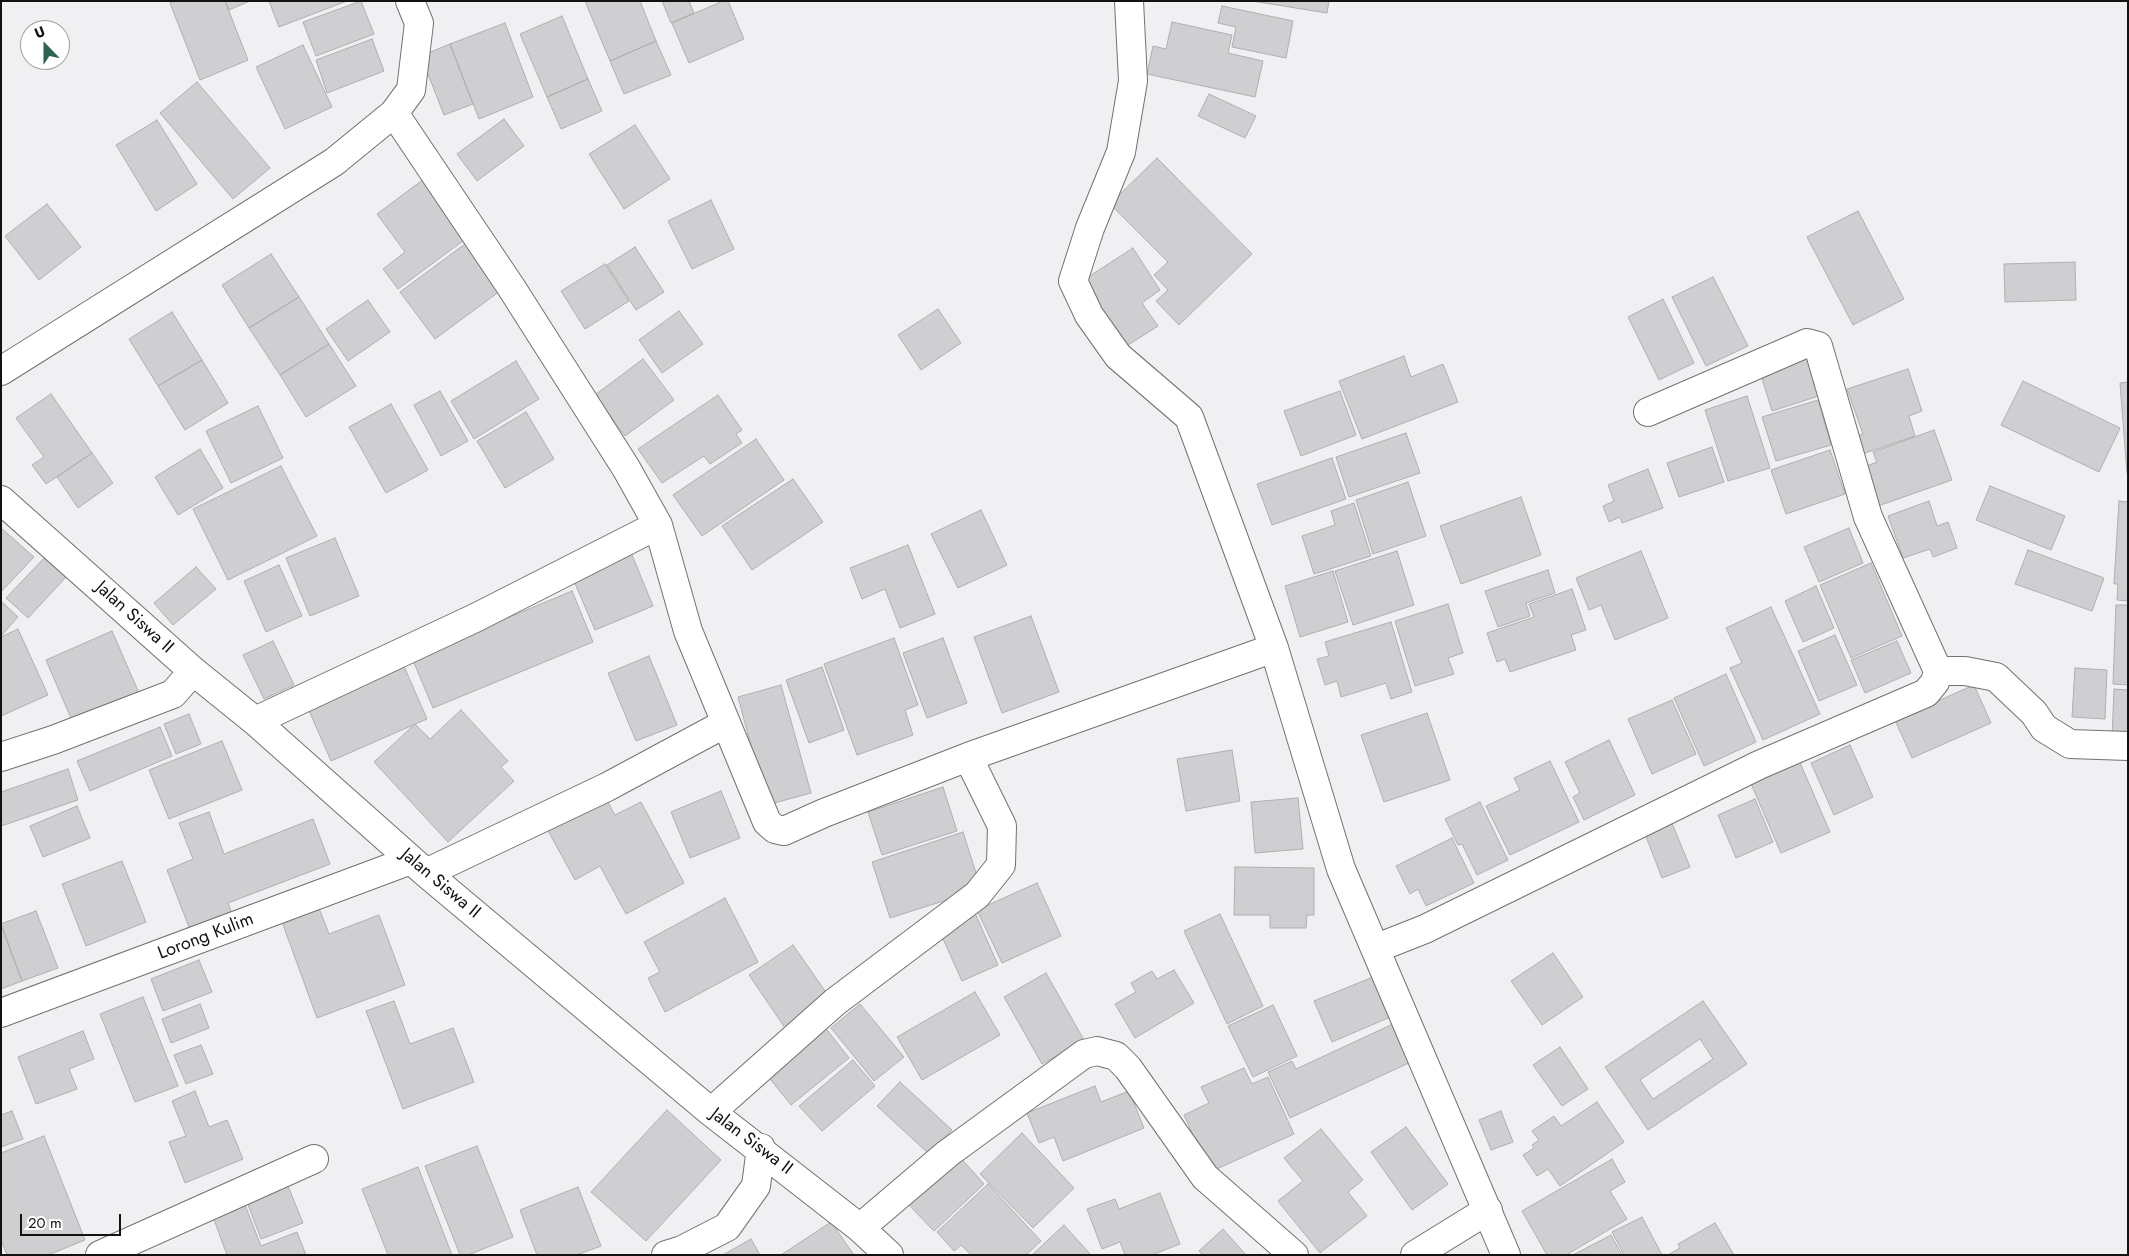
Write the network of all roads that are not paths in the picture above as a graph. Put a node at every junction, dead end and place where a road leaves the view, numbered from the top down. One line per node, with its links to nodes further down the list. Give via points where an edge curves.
1 (1129, 1): 8 (street, via 1133,81 1121,152 1090,228 1073,281 1088,315 1118,356 1188,417)
2 (411, 2): 3 (street, via 419,23 411,90)
3 (394, 114): 4 (street, via 334,162); 7 (street, via 511,287 626,468)
4 (1, 371)
5 (1648, 412): 10 (street, via 1807,343 1818,346 1868,517)
6 (1, 500): 9 (street, Jalan Siswa II)
7 (658, 525): 11 (street, via 475,618); 12 (street, via 688,631)
8 (1274, 648): 15 (street); 17 (street, via 1342,869)
9 (193, 671): 11 (street, Jalan Siswa II); 14 (street, via 173,694 53,740)
10 (1938, 671): 13 (street, via 1965,671 1996,678 2034,713 2044,728 2070,744); 17 (street, via 1935,682 1926,693 1759,765 1425,930)
11 (254, 722): 16 (street, Jalan Siswa II)
12 (726, 723): 15 (street, via 767,822 784,831); 16 (street, Lorong Kulim, via 607,787)
13 (2128, 746)
14 (1, 756)
15 (968, 757): 19 (street, via 1002,826 1001,865 977,895 835,1002)
16 (418, 866): 18 (street, Lorong Kulim); 19 (street, Jalan Siswa II)
17 (1377, 948): 22 (street)
18 (1, 1014)
19 (711, 1112): 20 (street, Jalan Siswa II)
20 (760, 1148): 23 (street, Jalan Siswa II); 25 (street, via 756,1186 727,1227)
21 (314, 1159): 24 (street)
22 (1488, 1210): 28 (street); 29 (street)
23 (860, 1228): 26 (street, Jalan Siswa II); 27 (street, via 948,1154 1084,1054 1097,1051 1116,1056 1128,1068 1205,1177)
24 (100, 1255)
25 (667, 1255)
26 (889, 1255)
27 (1294, 1255)
28 (1414, 1255)
29 (1506, 1255)

